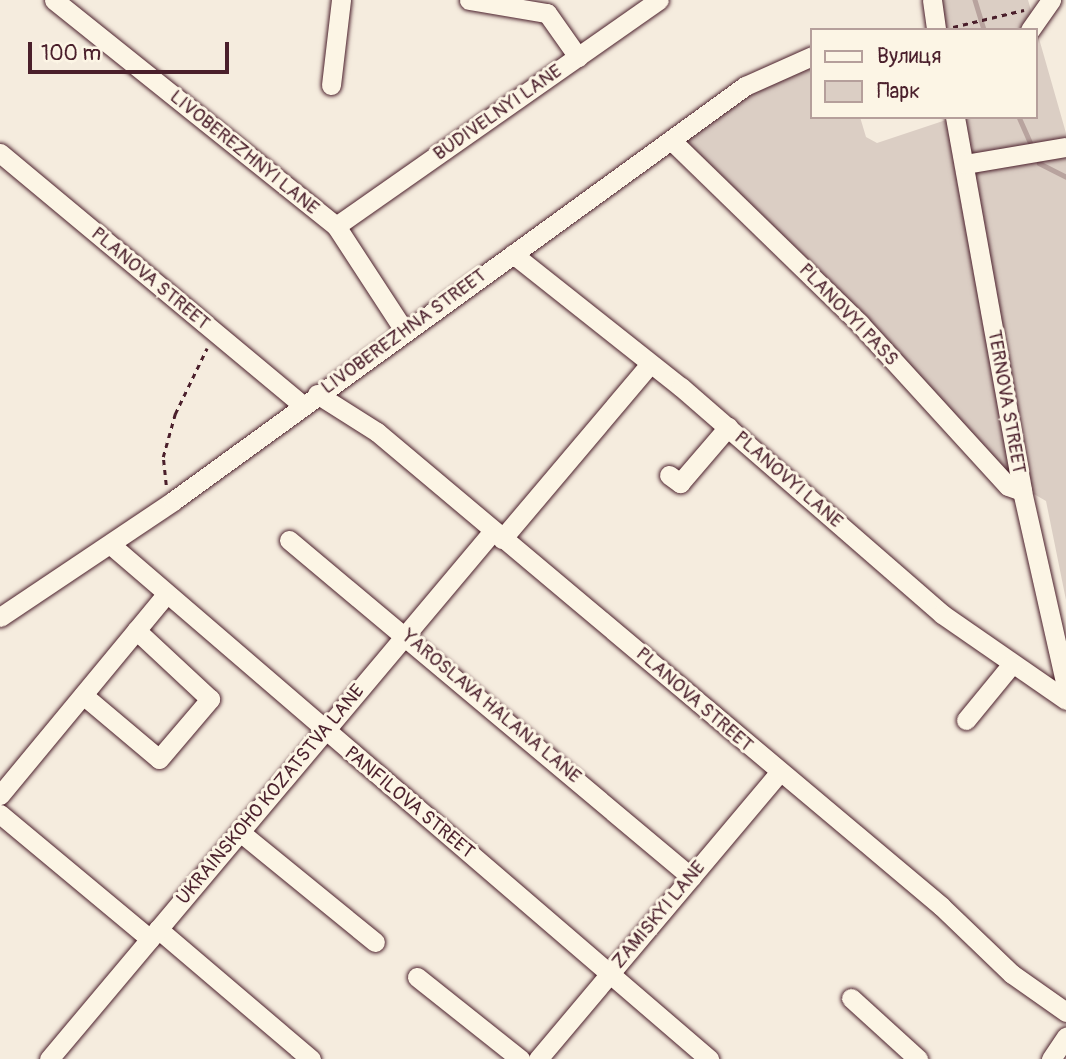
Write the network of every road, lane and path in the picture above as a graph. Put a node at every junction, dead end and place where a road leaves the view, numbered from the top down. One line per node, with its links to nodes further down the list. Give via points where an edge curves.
1 (54, 0): 19 (street, LIVOBEREZHNYI LANE)
2 (341, 0): 13 (street)
3 (469, 0): 11 (street, via 547,13)
4 (659, 0): 11 (street, BUDIVELNYI LANE)
5 (932, 0): 8 (street)
6 (1051, 0): 10 (street)
7 (1029, 10): 9 (path)
8 (938, 28)
9 (947, 28)
10 (1031, 28)
11 (578, 57): 19 (street, BUDIVELNYI LANE)
12 (810, 57): 15 (street, LIVOBEREZHNA STREET, via 745,86)
13 (331, 85)
14 (955, 119): 18 (street, TERNOVA STREET)
15 (671, 140): 20 (street, LIVOBEREZHNA STREET); 27 (street, PLANOVYI PASS, via 860,324 1008,486)
16 (1066, 147): 18 (street)
17 (0, 153): 22 (street, PLANOVA STREET)
18 (965, 164): 27 (street, TERNOVA STREET)
19 (336, 226): 21 (street, LIVOBEREZHNYI LANE)
20 (513, 254): 21 (street, LIVOBEREZHNA STREET); 23 (street, PLANOVYI LANE)
21 (405, 332): 24 (street, LIVOBEREZHNA STREET)
22 (214, 333): 24 (street, PLANOVA STREET); 28 (path, via 175,414 163,457 162,477)
23 (649, 365): 25 (street, PLANOVYI LANE); 29 (street, UKRAINSKOHO KOZATSTVA LANE)
24 (309, 399): 28 (street, LIVOBEREZHNA STREET); 29 (street, PLANOVA STREET, via 377,432)
25 (727, 427): 26 (street, via 680,483); 36 (street, PLANOVYI LANE, via 942,614)
26 (669, 475)
27 (1022, 491): 37 (street, TERNOVA STREET)
28 (173, 501): 31 (street, LIVOBEREZHNA STREET)
29 (498, 535): 35 (street, UKRAINSKOHO KOZATSTVA LANE); 42 (street, PLANOVA STREET)
30 (289, 540): 35 (street, YAROSLAVA HALANA LANE)
31 (111, 545): 32 (street, PANFILOVA STREET); 33 (street, LIVOBEREZHNA STREET)
32 (164, 597): 34 (street); 41 (street, PANFILOVA STREET)
33 (0, 617)
34 (136, 630): 38 (street); 38 (street, via 210,699 159,759)
35 (406, 635): 41 (street, UKRAINSKOHO KOZATSTVA LANE); 46 (street, YAROSLAVA HALANA LANE)
36 (1011, 665): 39 (street, PLANOVYI LANE); 40 (street)
37 (1066, 686)
38 (83, 695): 43 (street)
39 (1066, 700)
40 (966, 720)
41 (324, 733): 45 (street, UKRAINSKOHO KOZATSTVA LANE); 49 (street, PANFILOVA STREET)
42 (780, 772): 46 (street, ZAMISKYI LANE); 52 (street, PLANOVA STREET, via 1012,974)
43 (0, 795)
44 (0, 814): 47 (street)
45 (240, 832): 47 (street, UKRAINSKOHO KOZATSTVA LANE); 48 (street)
46 (691, 877): 49 (street, ZAMISKYI LANE)
47 (154, 934): 54 (street, UKRAINSKOHO KOZATSTVA LANE); 55 (street)
48 (375, 942)
49 (612, 971): 57 (street, ZAMISKYI LANE); 58 (street, PANFILOVA STREET)
50 (417, 977): 56 (street)
51 (851, 998): 59 (street)
52 (1066, 1012)
53 (1066, 1037): 60 (street)
54 (49, 1059)
55 (311, 1059)
56 (520, 1059)
57 (538, 1059)
58 (709, 1059)
59 (918, 1059)
60 (1051, 1059)

